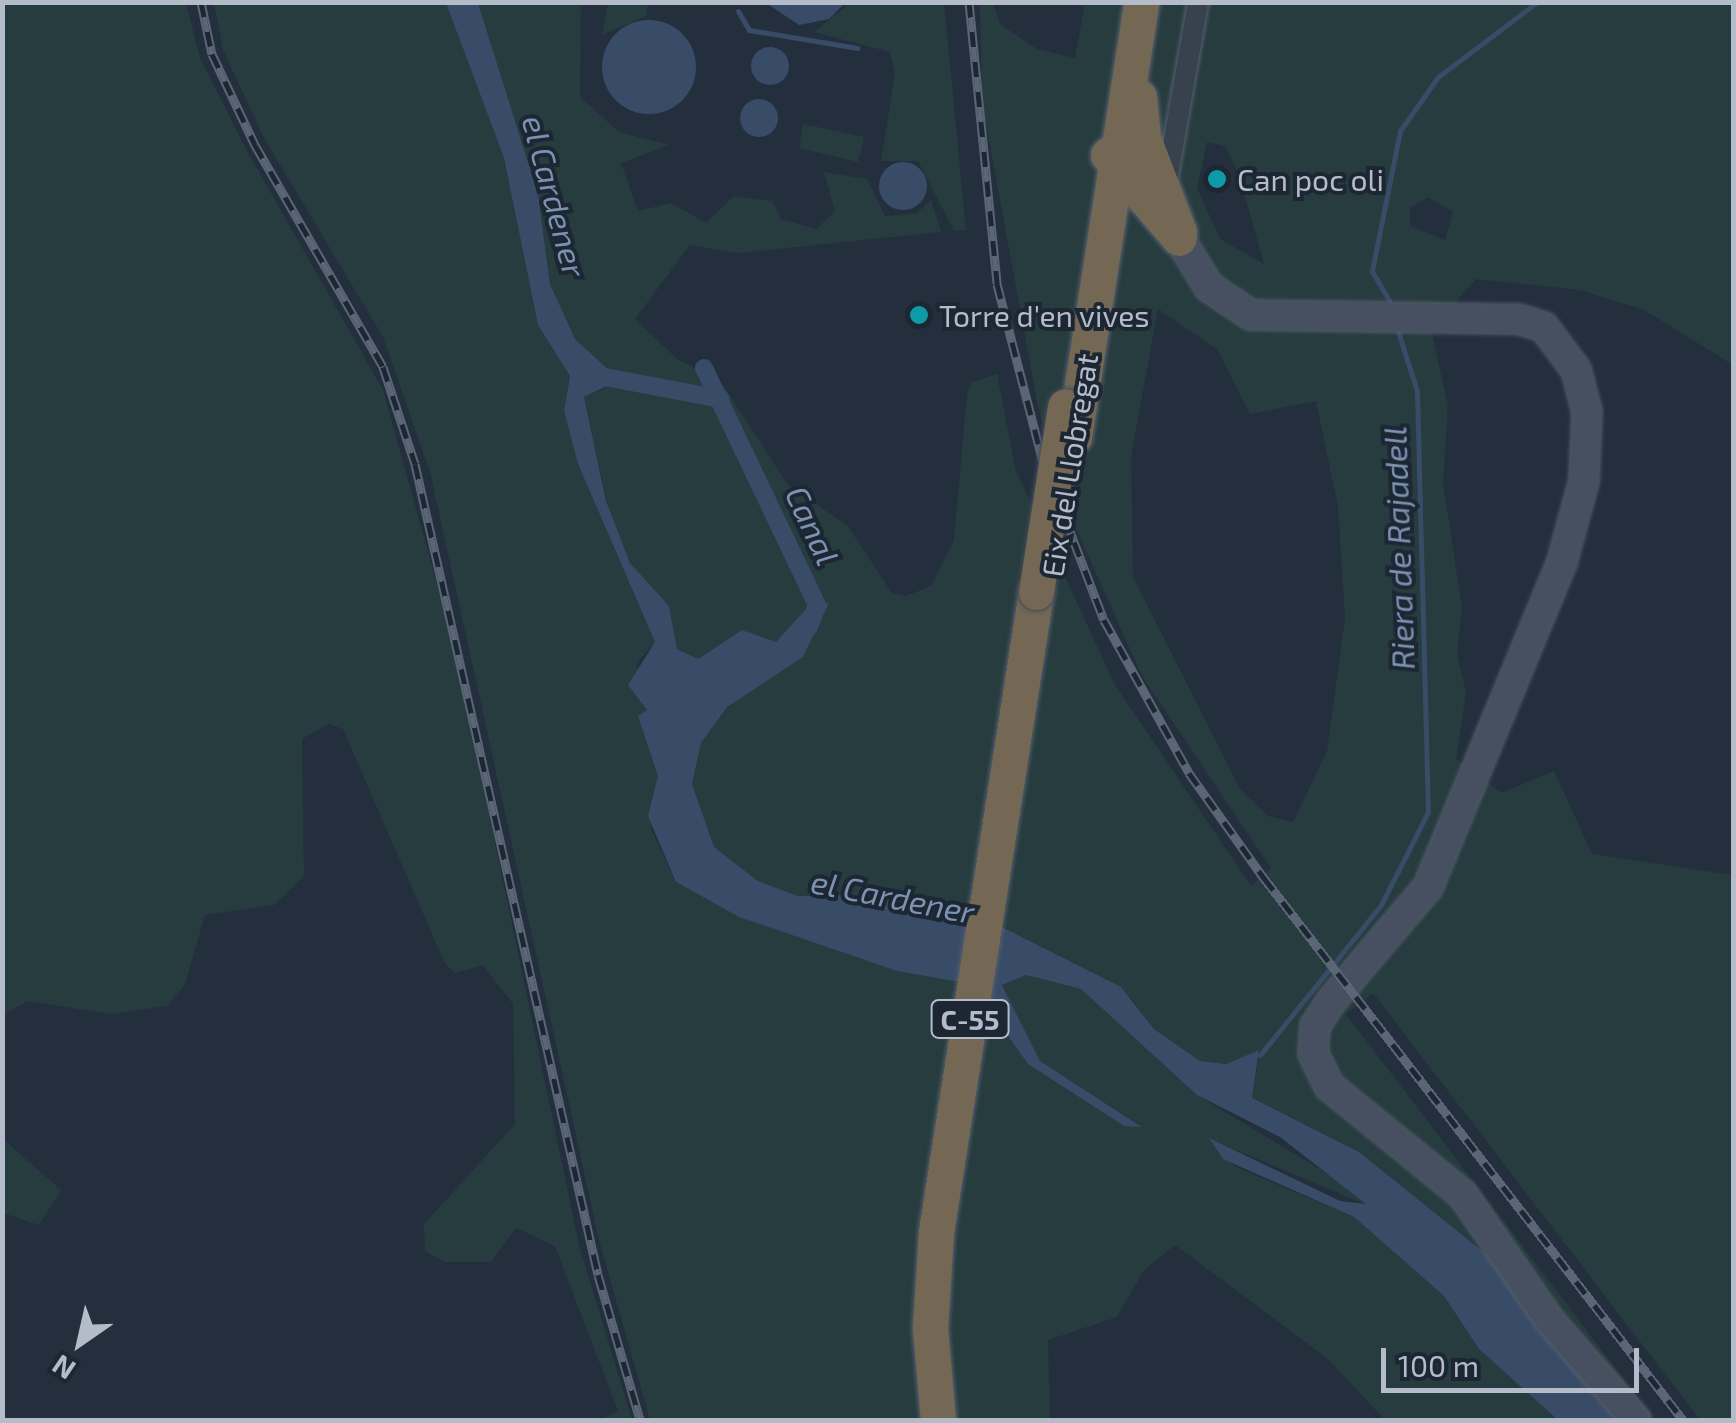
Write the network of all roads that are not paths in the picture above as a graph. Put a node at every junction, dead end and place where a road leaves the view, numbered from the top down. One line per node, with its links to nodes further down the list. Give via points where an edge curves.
1 (1124, 2): 4 (highway, Eix del Llobregat / C-55)
2 (1141, 2): 4 (highway, Eix del Llobregat / C-55)
3 (1198, 2): 6 (street)
4 (1123, 69): 5 (highway, via 1108,156); 6 (highway); 7 (highway, Eix del Llobregat / C-55)
5 (1115, 167): 6 (highway); 7 (highway); 8 (highway)
6 (1163, 180): 8 (highway)
7 (1098, 230): 8 (highway, via 1124,217); 9 (highway, Eix del Llobregat / C-55, bridge)
8 (1172, 233): 14 (street, via 1233,307 1306,320 1478,312 1544,327 1576,370 1587,436 1578,517 1428,886 1332,1000 1315,1026 1314,1053 1329,1086 1462,1195 1550,1321)
9 (942, 1232): 10 (highway, C-55); 13 (highway, C-55)
10 (932, 1370): 11 (highway); 12 (highway, C-55)
11 (928, 1420)
12 (938, 1420)
13 (951, 1420)
14 (1636, 1420)

